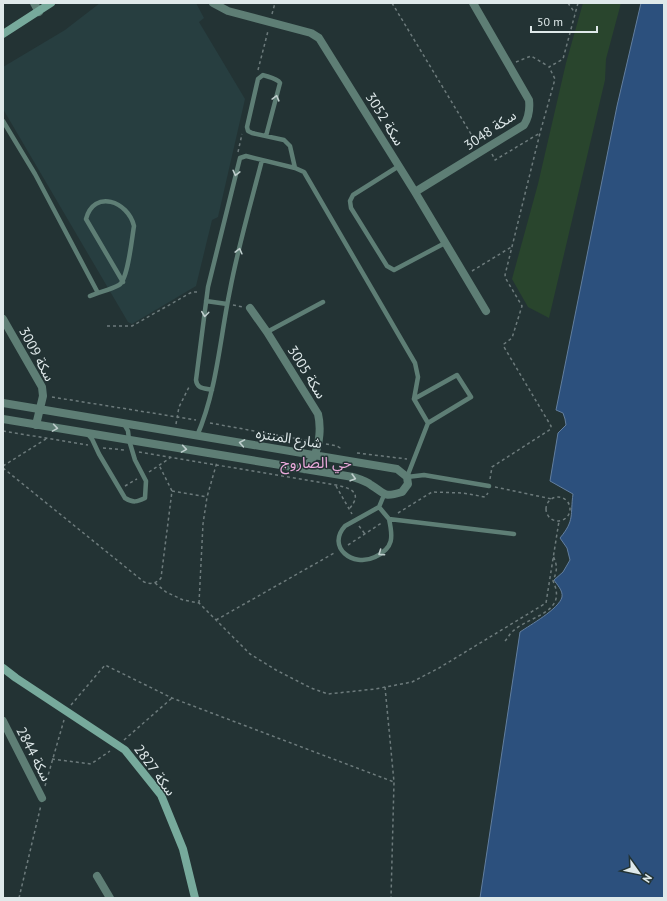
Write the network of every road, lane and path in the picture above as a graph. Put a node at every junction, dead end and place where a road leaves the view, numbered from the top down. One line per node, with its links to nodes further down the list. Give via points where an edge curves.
1 (34, 3): 8 (street)
2 (51, 3): 8 (street)
3 (213, 3): 18 (street, سكة 3052, via 228,11 311,33 319,38)
4 (392, 3): 16 (path, via 477,145 485,141)
5 (473, 3): 11 (street, سكة 3048)
6 (568, 3): 9 (path)
7 (578, 3): 9 (path)
8 (39, 12): 10 (street)
9 (575, 14): 12 (path, via 563,59)
10 (3, 34)
11 (509, 66): 12 (path, via 531,56); 16 (street, سكة 3048, via 529,100 527,120)
12 (549, 67): 14 (path, via 555,79)
13 (3, 121): 26 (lane, via 35,174)
14 (540, 133): 16 (path, via 495,160); 22 (path)
15 (266, 136): 15 (lane, one-way to 15, via 280,83 263,75 258,79 247,127 252,133); 19 (lane, via 284,140 290,146)
16 (488, 148): 20 (street, سكة 3048)
17 (262, 160): 19 (lane); 28 (lane, one-way to 28, via 246,156 240,158); 30 (lane, one-way to 17)
18 (399, 166): 20 (street, سكة 3052); 21 (lane, via 353,195 350,201 351,208 387,266 394,270)
19 (295, 168): 37 (lane, via 304,172 415,363 418,377)
20 (415, 192): 21 (street, سكة 3052)
21 (445, 243): 23 (street, سكة 3052)
22 (513, 246): 23 (path); 64 (path, via 506,279 522,306 512,338 504,345 552,429 492,467)
23 (465, 276): 32 (street, سكة 3052)
24 (123, 282): 24 (lane, via 134,226 132,218 122,206 114,202 98,203 88,212 86,219); 26 (lane)
25 (200, 292): 34 (path, via 192,292 132,326)
26 (98, 293): 27 (lane)
27 (90, 296)
28 (206, 301): 30 (lane); 36 (lane, one-way to 36, via 196,380 199,387)
29 (323, 302): 35 (lane)
30 (227, 304): 31 (path); 36 (lane)
31 (250, 308): 35 (street, سكة 3005)
32 (486, 311)
33 (3, 319): 39 (street, سكة 3009, via 42,387)
34 (107, 326)
35 (267, 332): 54 (street, سكة 3005, via 318,414 320,434)
36 (212, 390): 46 (lane)
37 (414, 400): 41 (lane); 41 (lane, via 457,375 471,397)
38 (3, 403): 39 (street, شارع المنتزه)
39 (40, 409): 42 (street, شارع المنتزه); 43 (street, سكة 3009)
40 (3, 419): 43 (street, شارع المنتزه)
41 (428, 423): 55 (lane)
42 (124, 424): 46 (street, شارع المنتزه); 48 (lane)
43 (36, 425): 45 (street, شارع المنتزه, one-way to 45)
44 (3, 431): 47 (path)
45 (87, 433): 48 (street, شارع المنتزه); 49 (lane)
46 (197, 436): 50 (street, شارع المنتزه, one-way to 46)
47 (47, 439): 49 (path); 58 (path)
48 (129, 440): 51 (lane); 53 (street, شارع المنتزه, one-way to 53)
49 (96, 447): 51 (path); 51 (lane, via 125,498 131,502 138,502 145,498 146,481)
50 (269, 448): 54 (street, شارع المنتزه); 56 (street)
51 (132, 451): 59 (path)
52 (354, 452): 55 (path)
53 (219, 455): 56 (street, شارع المنتزه); 59 (path)
54 (314, 455): 60 (street, سكة 3005); 62 (street, شارع المنتزه, via 397,469)
55 (413, 460): 62 (lane)
56 (267, 462): 60 (street, شارع المنتزه)
57 (159, 465): 65 (path)
58 (3, 466): 78 (path, via 144,582)
59 (216, 466): 63 (path); 67 (path)
60 (304, 469): 61 (street, شارع المنتزه)
61 (337, 474): 63 (path); 66 (street, شارع المنتزه, one-way to 66, via 370,484)
62 (407, 477): 64 (lane, via 424,475); 66 (street, via 408,484 402,492)
63 (336, 485): 70 (path); 70 (path, via 348,488 356,495)
64 (489, 486): 68 (path); 71 (path, via 485,497 430,492)
65 (172, 491): 67 (path); 78 (path, via 162,573 161,578)
66 (384, 495): 69 (lane)
67 (207, 497): 79 (path)
68 (552, 499): 73 (path, via 547,505 546,512 551,519); 73 (path, via 563,498 569,507 566,518)
69 (379, 507): 71 (lane); 72 (lane)
70 (350, 508): 72 (path)
71 (389, 519): 74 (path); 75 (lane); 76 (lane, one-way to 76, via 392,532 386,552 360,561 353,560)
72 (356, 520): 74 (path); 76 (lane, via 341,530)
73 (559, 521): 77 (path)
74 (365, 534): 76 (path)
75 (514, 534)
76 (341, 550): 80 (path)
77 (553, 556): 81 (path, via 557,564 553,580 558,590 556,602 546,612 513,631); 83 (path, via 546,603 439,668 412,682)
78 (154, 583): 79 (path, via 183,600)
79 (199, 603): 80 (path)
80 (216, 620): 83 (path, via 250,654 311,688 328,694)
81 (505, 641)
82 (3, 668): 85 (street, سكة 2827)
83 (385, 687): 89 (path)
84 (172, 698): 85 (path, via 104,665); 87 (path); 89 (path)
85 (66, 710): 87 (street, سكة 2827); 88 (path)
86 (3, 721): 90 (street, سكة 2844)
87 (118, 745): 88 (path, via 90,764); 94 (street, سكة 2827, via 126,750 161,795 183,849)
88 (52, 759): 90 (path)
89 (394, 782): 95 (path)
90 (42, 798): 92 (path)
91 (97, 876): 93 (street)
92 (19, 898)
93 (110, 898)
94 (195, 898)
95 (390, 898)

